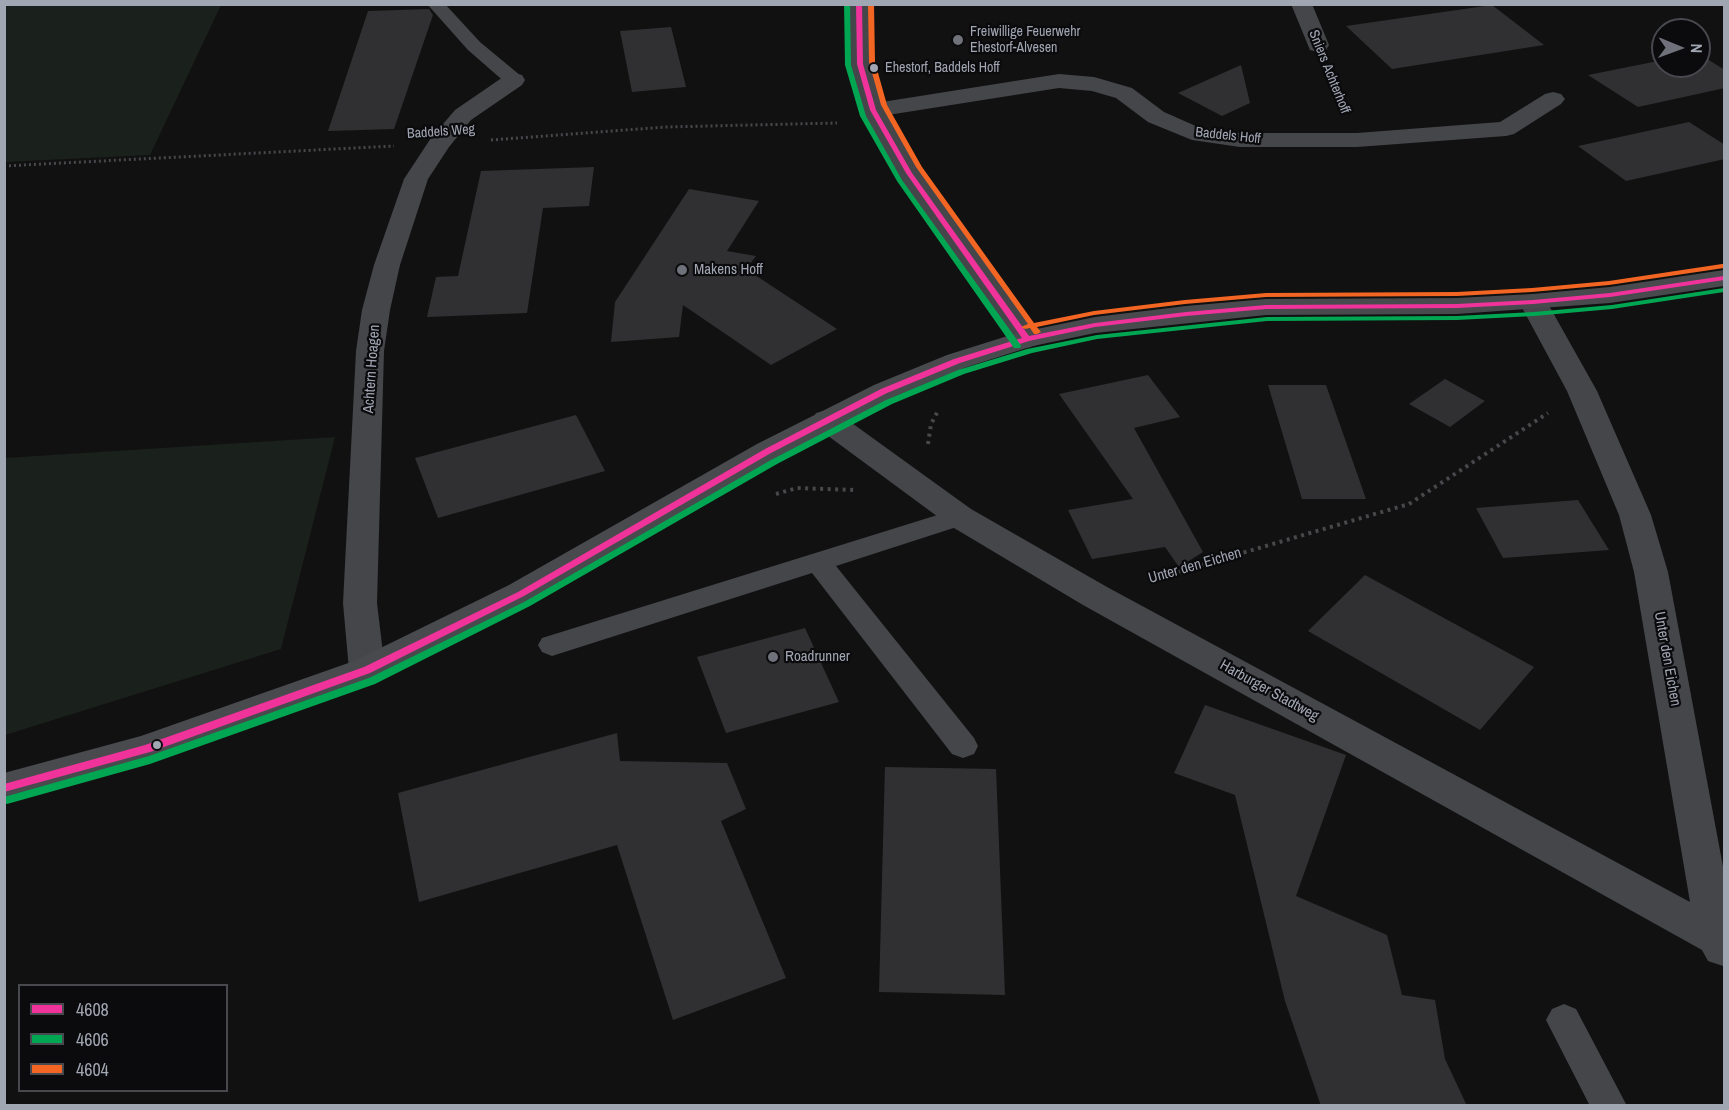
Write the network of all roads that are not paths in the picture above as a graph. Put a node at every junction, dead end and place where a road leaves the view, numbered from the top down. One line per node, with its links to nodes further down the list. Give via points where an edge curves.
1 (435, 4): 5 (lane, via 474,46)
2 (859, 4): 7 (street, via 860,63)
3 (1301, 4): 4 (street, Sniers Achterhoff)
4 (1318, 45)
5 (514, 80): 15 (street, Achtern Hoagen, via 463,115 416,179 376,310 370,351 360,603)
6 (1553, 99): 7 (street, Baddels Hoff, via 1506,129 1357,140 1240,140 1192,133 1156,117 1125,93 1094,84 1059,81)
7 (877, 116): 10 (street, via 909,173)
8 (1725, 278): 9 (main road)
9 (1533, 302): 10 (main road, via 1266,307 1095,325); 18 (street, Unter den Eichen, via 1582,391 1635,515 1652,572)
10 (1027, 339): 11 (main road, via 957,361)
11 (827, 420): 12 (street, Harburger Stadtweg); 15 (main road, via 521,594)
12 (960, 517): 13 (lane); 18 (street, Harburger Stadtweg, via 1095,596)
13 (818, 562): 14 (lane); 16 (lane)
14 (552, 645)
15 (367, 670): 17 (main road, via 146,749)
16 (963, 746)
17 (4, 788)
18 (1722, 942)
19 (1564, 1020): 20 (lane)
20 (1609, 1106)

